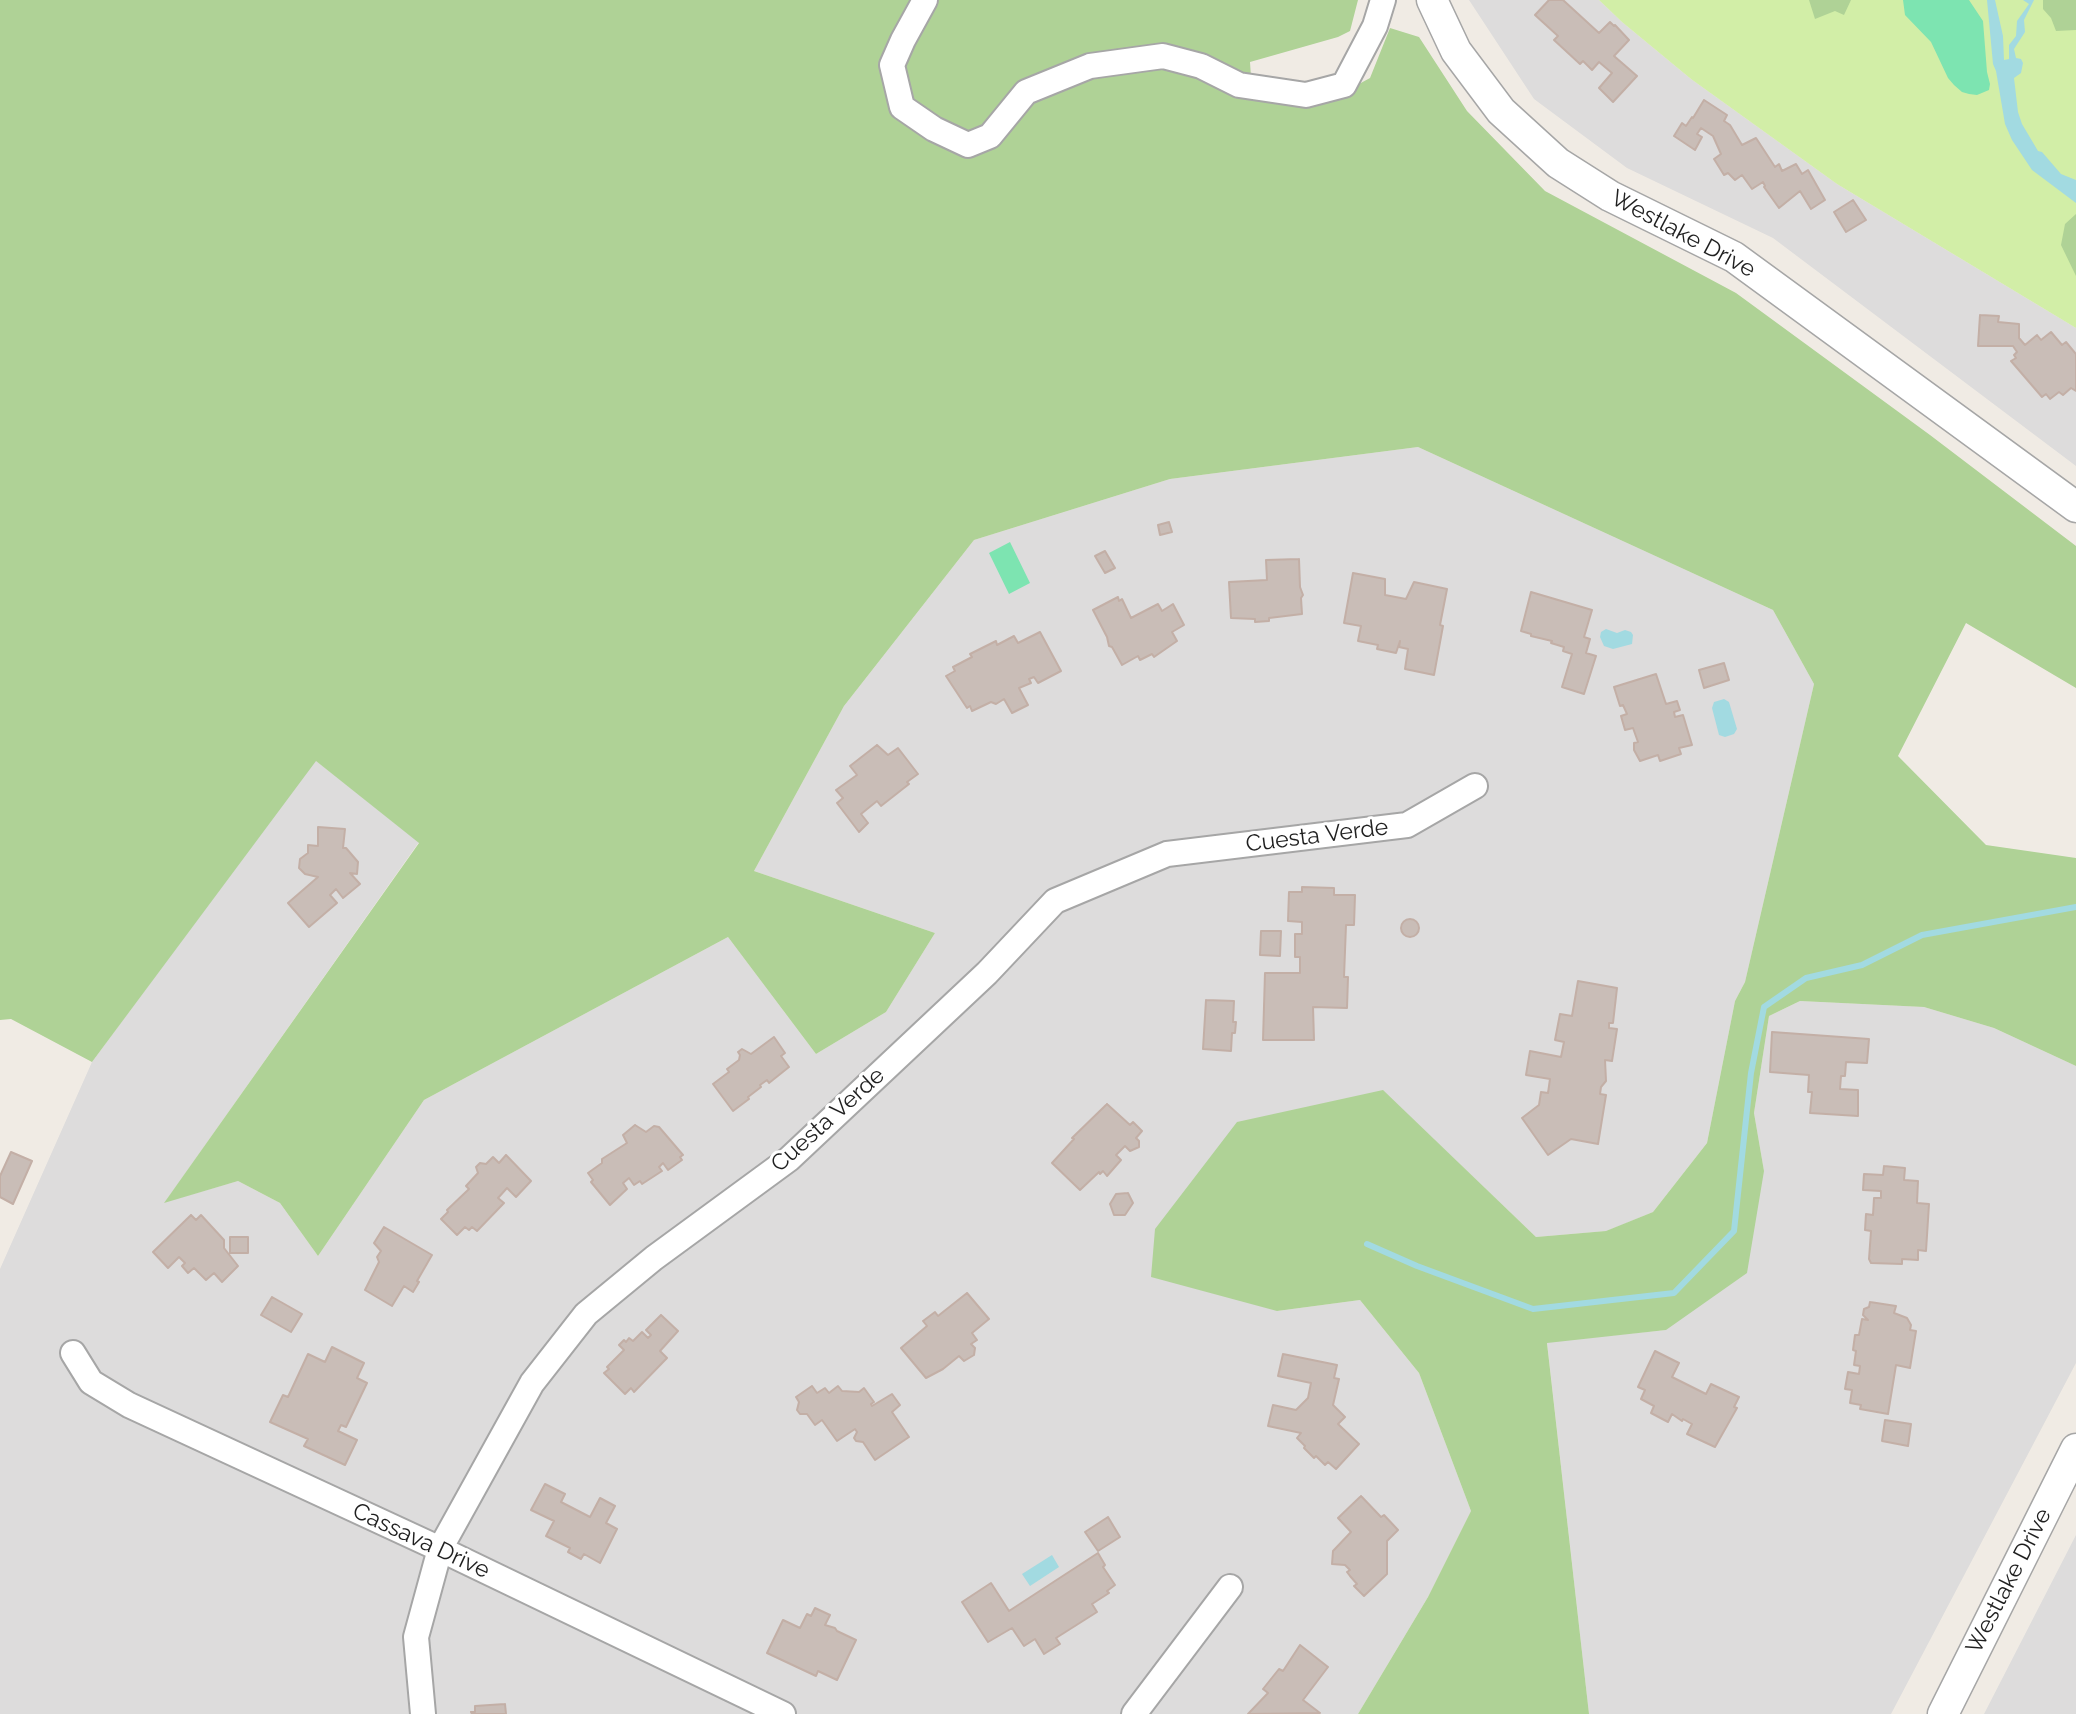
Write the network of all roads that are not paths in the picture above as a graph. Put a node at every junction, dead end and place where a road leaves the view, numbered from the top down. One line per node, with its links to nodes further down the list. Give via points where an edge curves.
1 (925, 0): 2 (street, via 892,65 902,107 968,145 990,136 1026,92 1090,66 1163,56 1201,66 1239,85 1306,95 1344,85 1375,26)
2 (1383, 0)
3 (1432, 0): 4 (street, Westlake Drive, via 1456,51 1501,111 1558,163 1610,196 1734,257)
4 (2076, 507)
5 (1475, 786): 9 (street, Cuesta Verde, via 1407,825 1167,854 1055,901 987,973 789,1159 586,1314 532,1383)
6 (73, 1353): 9 (street, Cassava Drive, via 91,1382 129,1405)
7 (2076, 1449): 8 (street, Westlake Drive)
8 (2066, 1491): 14 (street, Westlake Drive)
9 (440, 1549): 11 (street, Cuesta Verde, via 416,1637); 12 (street, Cassava Drive)
10 (1230, 1587): 13 (street)
11 (423, 1714)
12 (783, 1714)
13 (1133, 1714)
14 (1943, 1714)

